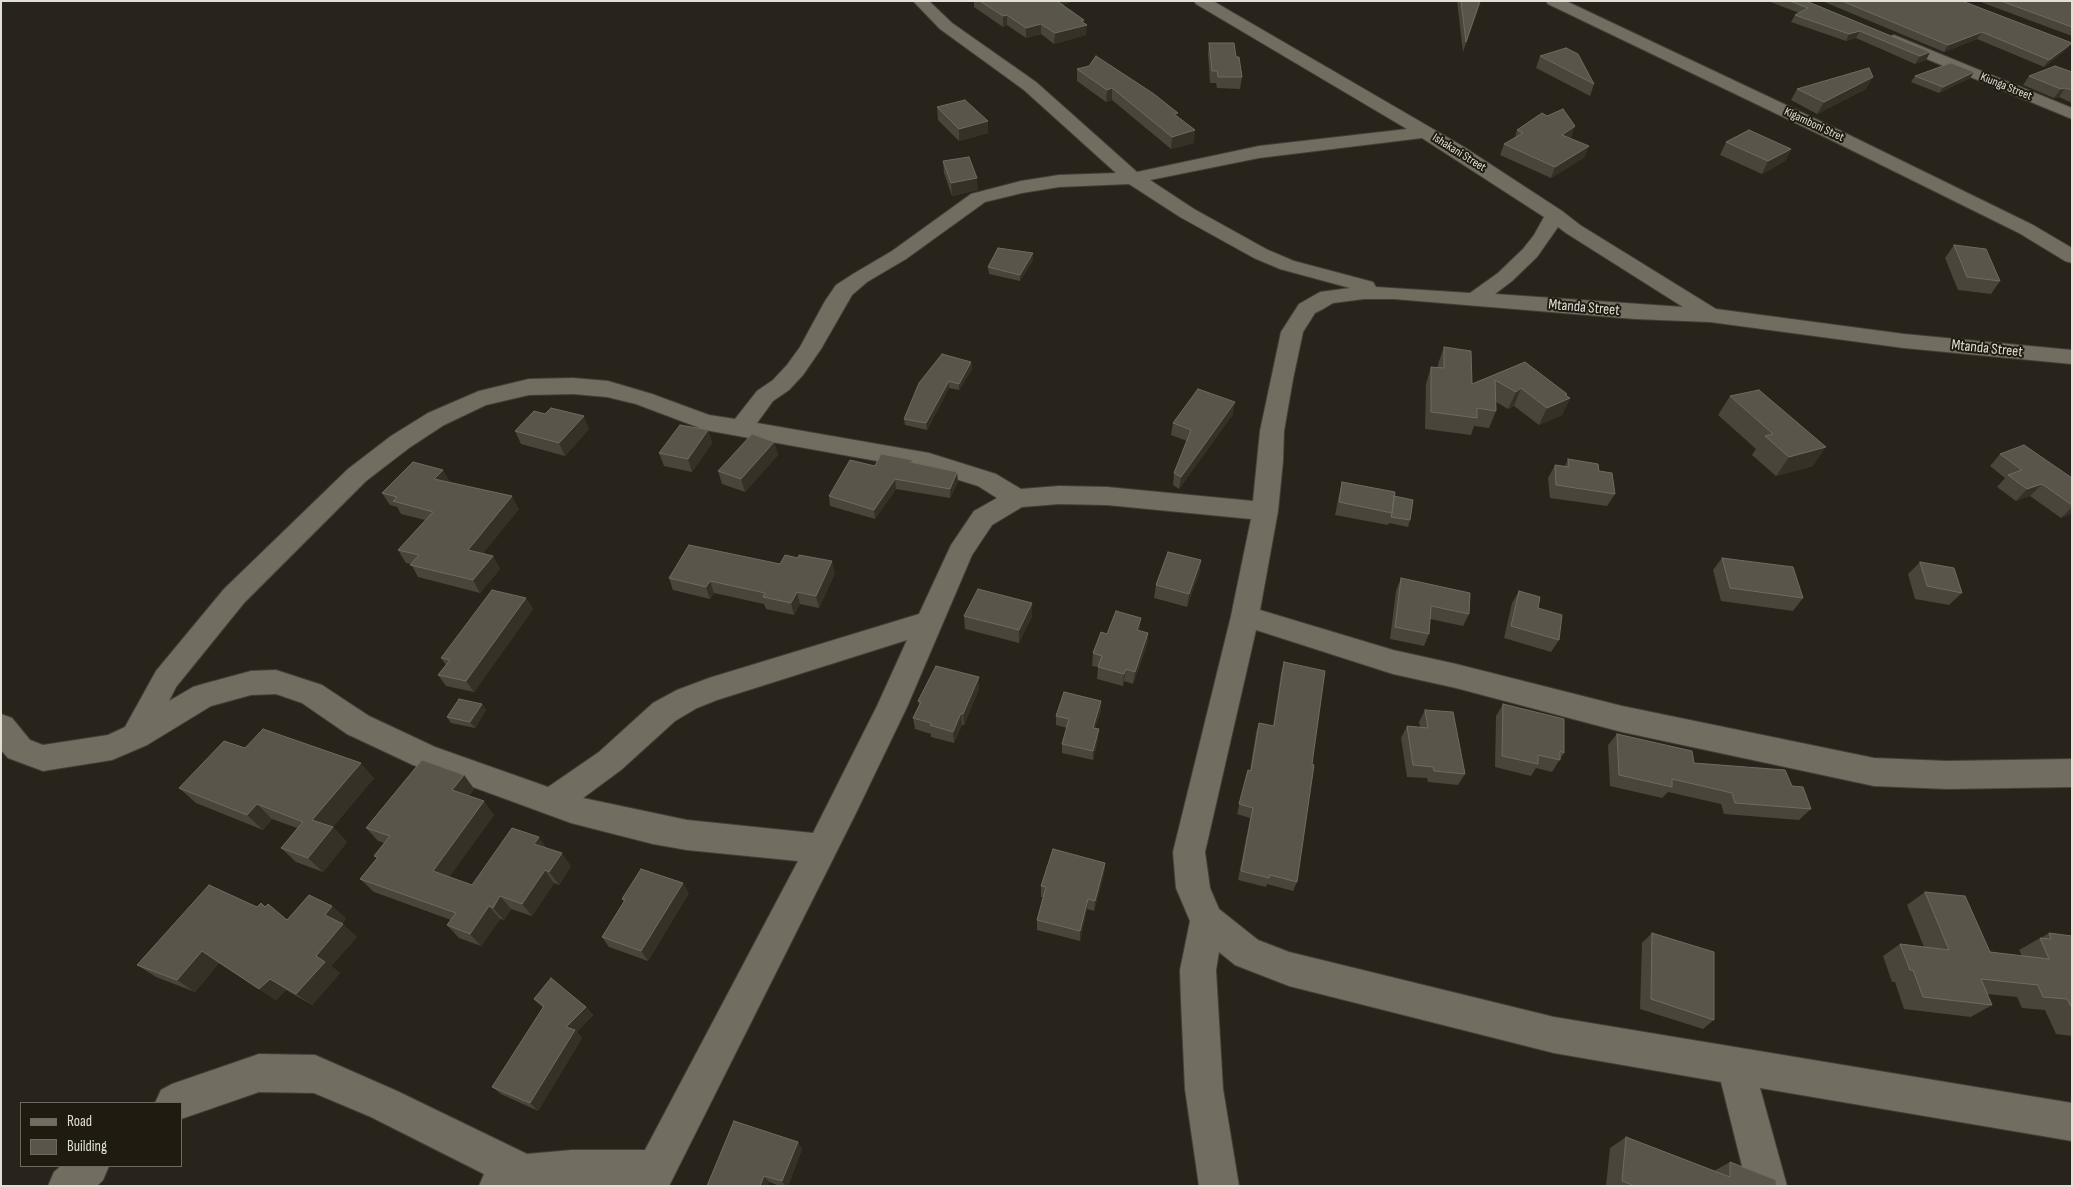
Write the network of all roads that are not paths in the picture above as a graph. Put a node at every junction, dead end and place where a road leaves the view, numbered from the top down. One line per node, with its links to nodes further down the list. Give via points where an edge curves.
1 (920, 1): 7 (street, via 946,26 1030,86)
2 (1201, 1): 6 (street, Ishakani Street)
3 (1553, 1): 9 (street, Kigamboni Stret, via 1861,147 2026,230)
4 (1878, 33): 5 (street, Kiunga Street)
5 (2072, 114)
6 (1425, 132): 7 (street, via 1267,151); 8 (street, Ishakani Street)
7 (1133, 178): 10 (street, via 1187,213 1261,254 1287,265); 14 (street, via 1058,181 1021,186 978,198 844,290 795,370 765,396)
8 (1556, 215): 11 (street, via 1530,253); 12 (street, Ishakani Street)
9 (2072, 257)
10 (1394, 293): 11 (street, Mtanda Street); 16 (street, Mtanda Street, via 1328,297 1307,309 1292,332 1272,430)
11 (1475, 299): 12 (street, Mtanda Street, via 1635,312)
12 (1710, 314): 13 (street, Mtanda Street, via 1904,341)
13 (2072, 357)
14 (740, 429): 15 (street, via 929,462 987,480); 20 (street, via 705,422 608,389 573,386 529,387 479,399 436,418 357,475 234,596 166,679)
15 (1017, 498): 16 (street, via 1107,496); 18 (street, via 984,518 960,552)
16 (1265, 511): 17 (street, Mtanda Street)
17 (1245, 616): 21 (street, via 1393,662 1622,719 1874,772 1946,775); 24 (street, Mtanda Street, via 1190,852 1193,888)
18 (929, 622): 22 (street, via 709,690 687,700 664,712 610,761); 23 (street, via 892,707)
19 (1, 727): 20 (street, via 18,749 43,758 112,747)
20 (136, 736): 22 (street, via 203,696 251,683 276,682 312,694 358,725 424,756)
21 (2072, 773)
22 (552, 802): 23 (street, via 678,833)
23 (822, 849): 29 (street)
24 (1207, 921): 25 (street, via 1247,953 1289,969 1554,1035); 32 (street, via 1198,970 1199,1001 1204,1089)
25 (1735, 1065): 27 (street); 33 (street)
26 (176, 1102): 30 (street, via 259,1073 314,1074 384,1104)
27 (2072, 1122)
28 (88, 1167): 31 (street)
29 (651, 1178): 30 (street, via 572,1170)
30 (512, 1180)
31 (68, 1186)
32 (1219, 1186)
33 (1767, 1186)

